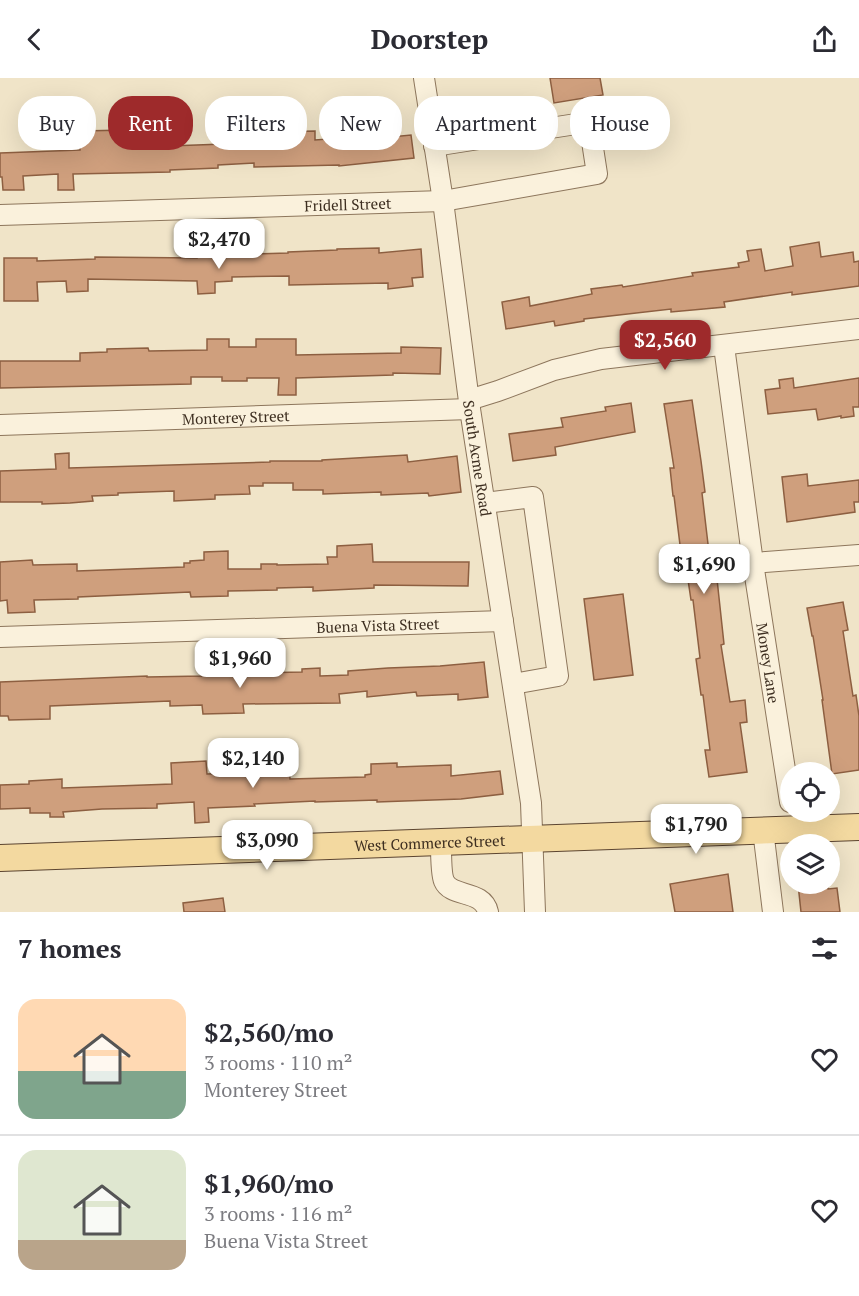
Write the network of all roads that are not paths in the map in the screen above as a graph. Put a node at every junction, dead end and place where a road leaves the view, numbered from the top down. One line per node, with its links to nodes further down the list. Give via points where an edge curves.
1 (424, 78): 2 (street, South Acme Road)
2 (427, 96)
3 (558, 127): 5 (street, Fridell Street, via 589,122 597,174)
4 (435, 150): 5 (street, South Acme Road)
5 (443, 201): 6 (street, Fridell Street); 9 (street, South Acme Road)
6 (0, 215)
7 (859, 329): 8 (street, Monterey Street)
8 (724, 346): 9 (street, Monterey Street, via 600,359 554,370); 13 (street, Money Lane)
9 (470, 404): 10 (street, Monterey Street); 11 (street, South Acme Road)
10 (0, 425)
11 (485, 503): 14 (street, South Acme Road); 16 (street, via 533,497 558,676)
12 (859, 555): 13 (street)
13 (753, 563): 17 (street, Money Lane)
14 (503, 621): 15 (street, Buena Vista Street); 16 (street, South Acme Road)
15 (0, 637)
16 (513, 684): 22 (street, South Acme Road, via 531,803)
17 (784, 762)
18 (787, 822): 21 (main road, West Commerce Street)
19 (812, 822): 20 (main road, West Commerce Street)
20 (859, 827)
21 (763, 830): 22 (main road, West Commerce Street); 27 (street)
22 (532, 840): 23 (main road, West Commerce Street); 26 (street, South Acme Road)
23 (441, 843): 24 (main road, West Commerce Street); 25 (street, via 444,880 450,889 475,897)
24 (0, 858)
25 (488, 912)
26 (535, 912)
27 (773, 912)

